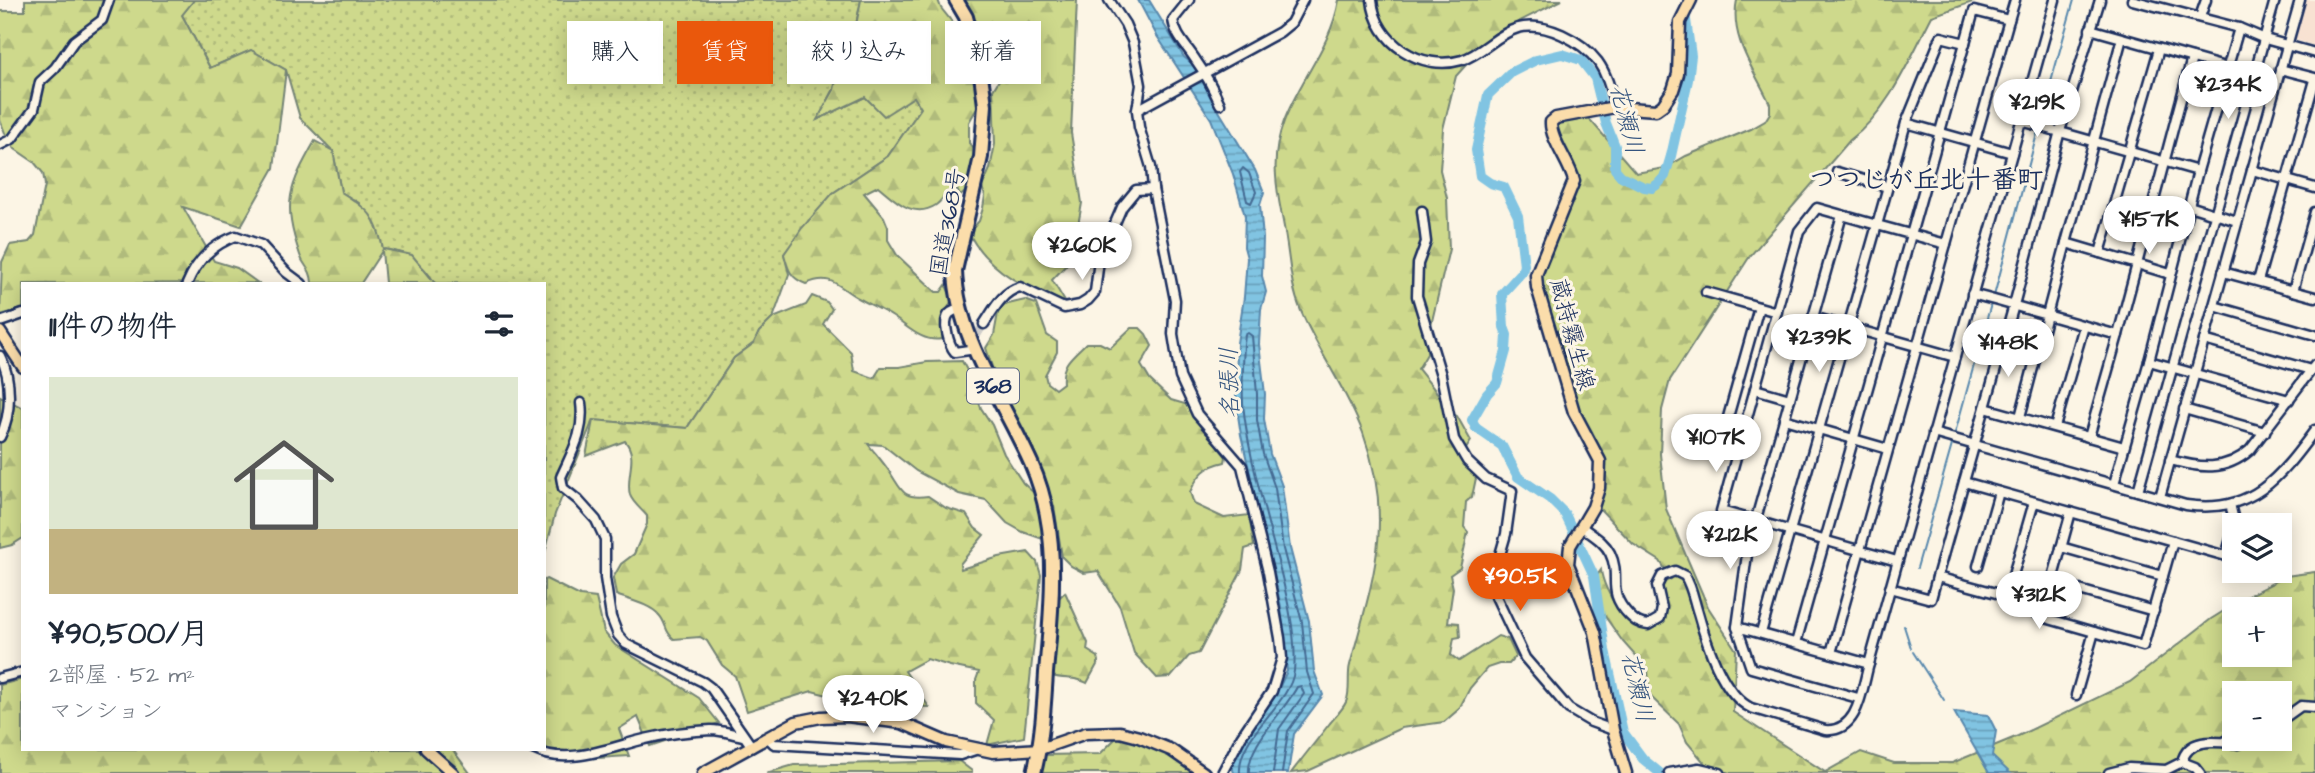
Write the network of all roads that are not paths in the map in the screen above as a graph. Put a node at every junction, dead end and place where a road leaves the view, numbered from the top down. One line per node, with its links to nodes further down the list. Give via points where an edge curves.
1 (109, 0): 39 (street, via 102,20 74,41 40,82 34,109 12,139)
2 (956, 0): 74 (highway, 国道368号 / 368, via 966,17 985,105 981,157 955,271)
3 (1109, 0): 32 (street, via 1133,43 1141,85)
4 (1189, 0): 28 (street, via 1173,20 1174,31)
5 (1303, 0): 28 (street, via 1291,23 1280,32)
6 (1691, 0): 31 (main road, 蔵持霧生線, via 1680,22 1680,67 1669,98 1657,110)
7 (2015, 0): 16 (street)
8 (2056, 0): 33 (street)
9 (2100, 0): 18 (street)
10 (2132, 0): 15 (street)
11 (2206, 0): 15 (street)
12 (2275, 0): 20 (street)
13 (2300, 0): 22 (street)
14 (1372, 1): 31 (street, via 1386,37 1399,49 1440,64 1479,52 1519,27 1552,30 1584,47 1597,60 1610,86)
15 (2200, 17): 17 (street)
16 (2009, 20): 21 (street, via 1974,11); 38 (street)
17 (2239, 28): 20 (street); 26 (street)
18 (2090, 29): 19 (street); 35 (street)
19 (2122, 38): 23 (street); 37 (street)
20 (2265, 39): 22 (street); 53 (street)
21 (1965, 43): 34 (street, via 1941,37); 36 (street)
22 (2287, 45): 24 (street); 27 (street)
23 (2159, 49): 25 (street); 40 (street)
24 (2315, 53)
25 (2192, 58): 26 (street); 42 (street)
26 (2228, 68): 44 (street)
27 (2280, 69): 29 (street); 43 (street)
28 (1204, 73): 30 (street); 32 (street)
29 (2315, 79): 46 (street)
30 (1220, 104)
31 (1612, 108): 127 (main road, 蔵持霧生線, via 1551,122 1574,181 1536,275 1574,412 1600,461 1599,488)
32 (1137, 110): 48 (street)
33 (2021, 121): 35 (street); 41 (street)
34 (1906, 123): 36 (street); 47 (street)
35 (2060, 131): 37 (street); 71 (street)
36 (1940, 132): 38 (street); 57 (street)
37 (2094, 141): 40 (street); 58 (street)
38 (1975, 142): 41 (street); 59 (street)
39 (0, 145)
40 (2128, 151): 42 (street); 60 (street)
41 (2012, 153): 69 (street)
42 (2164, 161): 44 (street); 61 (street)
43 (2252, 170): 46 (street); 55 (street)
44 (2198, 171): 50 (street)
45 (1837, 173): 47 (street)
46 (2286, 180): 49 (street); 64 (street)
47 (1887, 187): 56 (street)
48 (1153, 188): 80 (street, via 1136,190 1122,207 1098,260 1095,292 1088,300 1064,308 1020,287 1003,296); 168 (street, via 1175,300 1173,334 1180,377 1197,414 1242,466 1280,638 1282,658 1272,691)
49 (2315, 188)
50 (2189, 206): 53 (street); 63 (street)
51 (1422, 211): 154 (street, via 1426,242 1418,264 1417,296 1454,439 1467,461 1486,479 1512,491 1491,586 1525,658 1569,709)
52 (2315, 212): 67 (street)
53 (2216, 214): 55 (street); 94 (street)
54 (1842, 215): 56 (street); 75 (street, via 1817,208 1799,231); 78 (street)
55 (2237, 220): 62 (street)
56 (1877, 225): 57 (street); 82 (street)
57 (1911, 234): 59 (street); 86 (street)
58 (2066, 243): 60 (street); 77 (street)
59 (1946, 244): 88 (street)
60 (2100, 253): 61 (street)
61 (2137, 264): 63 (street); 84 (street)
62 (2223, 272): 64 (street); 72 (street)
63 (2170, 274): 92 (street)
64 (2258, 281): 67 (street)
65 (188, 282): 66 (street, via 208,252 236,236 261,245)
66 (299, 282)
67 (2293, 291): 70 (street)
68 (1706, 292): 73 (street)
69 (1972, 294): 71 (street); 91 (street)
70 (2315, 297)
71 (2014, 305): 77 (street); 101 (street)
72 (2214, 306): 85 (street); 87 (street)
73 (1759, 307): 75 (street); 114 (street, via 1721,442)
74 (960, 308): 89 (street, via 946,319 949,340 955,352); 159 (highway, 国道368号 / 368, via 1032,465 1049,523 1054,569)
75 (1776, 312): 97 (street)
76 (21, 315): 79 (street)
77 (2049, 315): 81 (street); 103 (street)
78 (1813, 317): 82 (street); 98 (street)
79 (0, 322)
80 (984, 324)
81 (2084, 326): 84 (street); 105 (street)
82 (1847, 327): 86 (street); 106 (street)
83 (0, 335): 93 (main road)
84 (2118, 335): 111 (street)
85 (2315, 335)
86 (1883, 337): 88 (street); 112 (street)
87 (2204, 340): 95 (street); 96 (street)
88 (1918, 346): 91 (street); 116 (street)
89 (969, 350)
90 (0, 356): 110 (street, via 8,390)
91 (1955, 357): 109 (street)
92 (2149, 361): 94 (street); 115 (street)
93 (21, 364)
94 (2173, 368): 96 (street); 120 (street)
95 (2313, 368): 99 (street)
96 (2194, 374): 99 (street); 102 (street)
97 (1755, 389): 98 (street); 114 (street)
98 (1790, 399): 104 (street)
99 (2289, 400): 108 (street)
100 (581, 403): 155 (street, via 578,441 561,477 564,488 597,520 605,539 605,578 618,635 626,644 711,688)
101 (1985, 408): 103 (street); 113 (street)
102 (2184, 409): 108 (street); 117 (street)
103 (2020, 418): 105 (street)
104 (1784, 419): 106 (street); 126 (street)
105 (2055, 427): 111 (street)
106 (1819, 429): 112 (street); 128 (street)
107 (2315, 430): 124 (street, via 2276,480)
108 (2266, 432): 117 (street, via 2246,454 2223,466 2199,467)
109 (1933, 433): 113 (street); 133 (street)
110 (0, 436)
111 (2089, 437): 115 (street)
112 (1853, 439): 116 (street); 129 (street)
113 (1975, 445): 118 (street); 119 (street)
114 (1739, 447): 126 (street, via 1721,511)
115 (2124, 447): 119 (street)
116 (1888, 449): 132 (street)
117 (2170, 460): 122 (street)
118 (1964, 482): 121 (street); 136 (street)
119 (2114, 484): 120 (street)
120 (2137, 491): 122 (street)
121 (1999, 492): 123 (street); 134 (street)
122 (2160, 497): 124 (street, via 2194,506)
123 (2034, 502): 125 (street); 139 (street)
124 (2230, 504): 130 (street, via 2235,525 2226,556)
125 (2071, 512): 130 (street); 131 (street)
126 (1755, 521): 128 (street); 142 (street)
127 (1582, 527): 151 (street, via 1609,551 1617,600 1638,623 1648,625 1660,618 1657,586 1662,576 1675,571 1685,576 1724,681 1746,706 1830,730 1849,723); 154 (main road, 蔵持霧生線, via 1570,546 1570,570 1595,632)
128 (1790, 531): 129 (street); 144 (street)
129 (1825, 541): 132 (street); 145 (street)
130 (2173, 541): 135 (street)
131 (2061, 547): 135 (street); 137 (street)
132 (1860, 551): 133 (street); 146 (street)
133 (1897, 561): 138 (street)
134 (1978, 566)
135 (2163, 576): 140 (street)
136 (1937, 577): 138 (street, via 1931,599); 139 (street)
137 (2051, 582): 140 (street); 141 (street)
138 (1890, 588): 147 (street)
139 (2007, 596): 141 (street)
140 (2154, 611): 143 (street, via 2143,646)
141 (2042, 617): 143 (street)
142 (1737, 627): 144 (street); 151 (street, via 1751,668)
143 (2094, 632): 150 (street)
144 (1761, 633): 145 (street)
145 (1796, 643): 146 (street)
146 (1831, 653): 147 (street)
147 (1869, 664): 151 (street)
148 (21, 673): 149 (street)
149 (0, 678)
150 (2076, 695)
151 (1858, 698)
152 (2315, 707): 153 (street, via 2301,706)
153 (2292, 712)
154 (1613, 730): 169 (main road, 蔵持霧生線)
155 (743, 736): 158 (street); 162 (street, via 713,730 659,736 562,757)
156 (768, 738): 158 (main road); 160 (street, via 774,744 960,755); 160 (main road, via 796,722 847,716 902,723)
157 (2222, 742): 163 (street, via 2195,745)
158 (752, 747): 165 (main road)
159 (1040, 749): 160 (main road); 166 (highway, 国道368号 / 368); 167 (main road, via 1086,733 1120,732 1171,750)
160 (975, 750)
161 (428, 751): 164 (main road)
162 (538, 751)
163 (2182, 762): 172 (street, via 2166,770 2129,768); 173 (street)
164 (453, 773)
165 (702, 773)
166 (1034, 773)
167 (1204, 773)
168 (1222, 773)
169 (1626, 773)
170 (1670, 773): 171 (street, via 1699,768)
171 (1720, 773)
172 (2109, 773)
173 (2200, 773)

